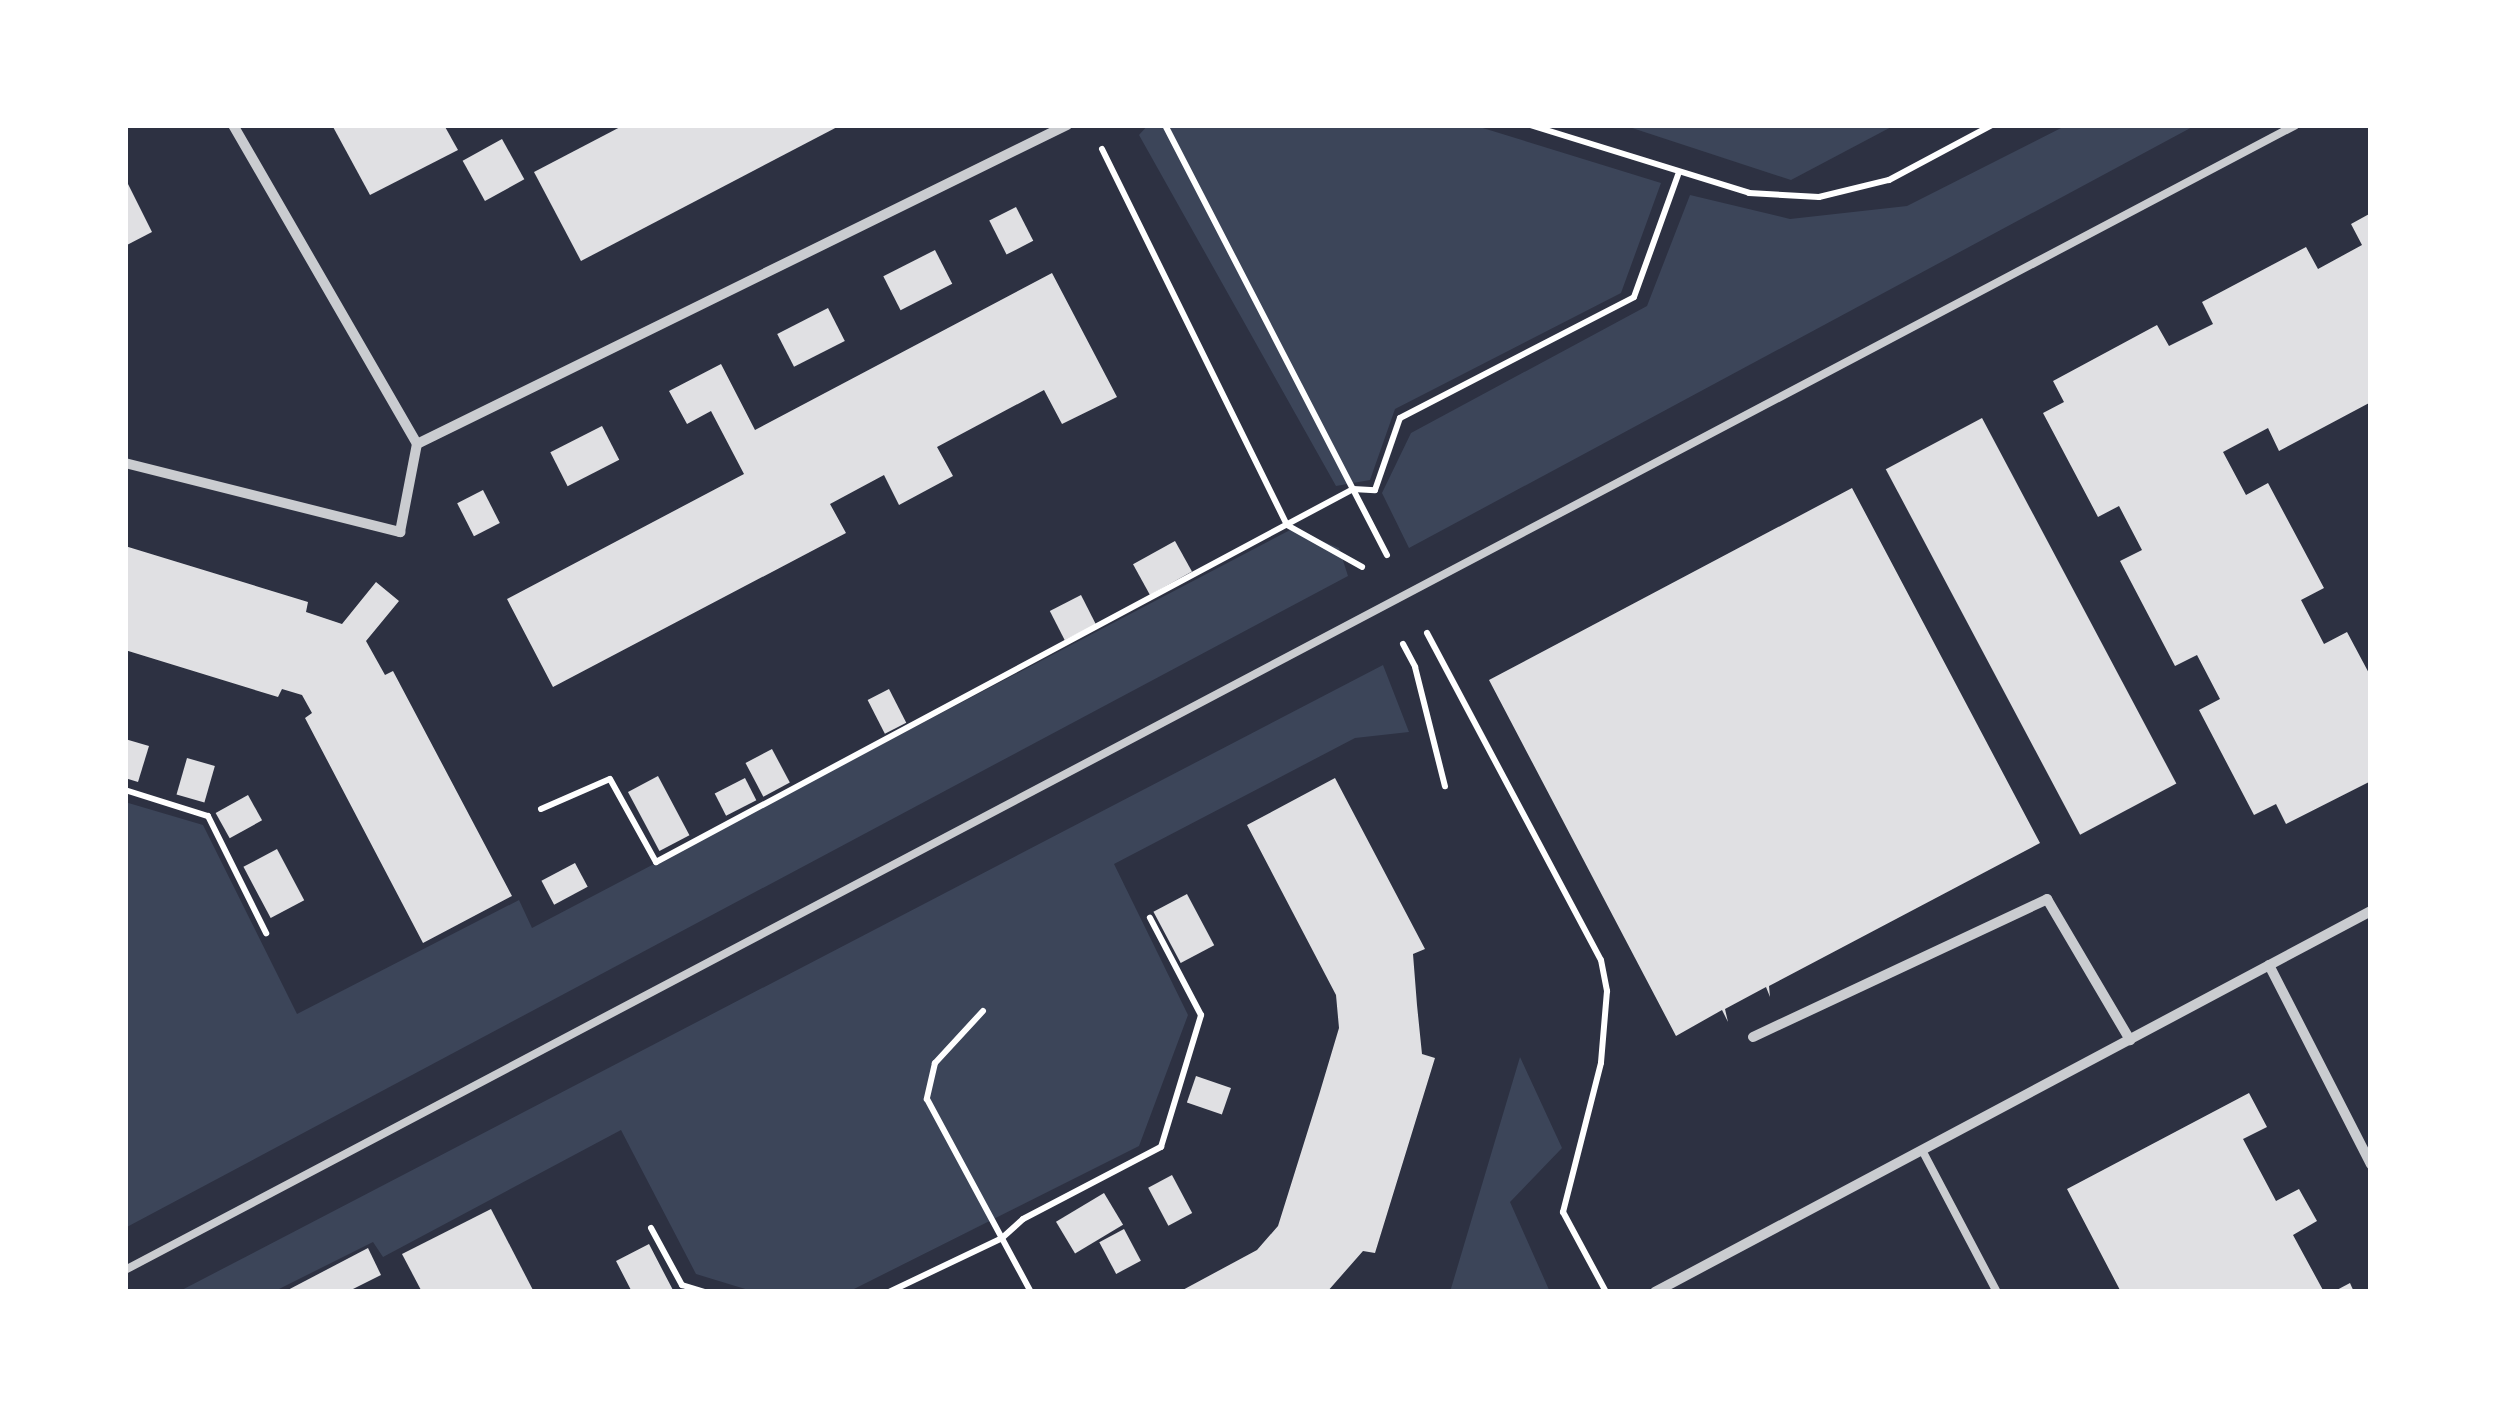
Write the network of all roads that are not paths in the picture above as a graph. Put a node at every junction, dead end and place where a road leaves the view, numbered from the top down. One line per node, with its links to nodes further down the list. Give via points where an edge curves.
1 (233, 125): 4 (street)
2 (1067, 125): 4 (street)
3 (2296, 125): 12 (lane)
4 (417, 444): 5 (street, via 400,532)
5 (125, 463)
6 (2371, 911): 7 (street)
7 (2269, 965): 9 (street); 11 (street)
8 (1754, 1037): 9 (street, via 2046,899)
9 (2130, 1040): 10 (street)
10 (1922, 1150): 13 (street); 14 (lane)
11 (2371, 1164)
12 (125, 1270)
13 (1655, 1292)
14 (1997, 1292)

